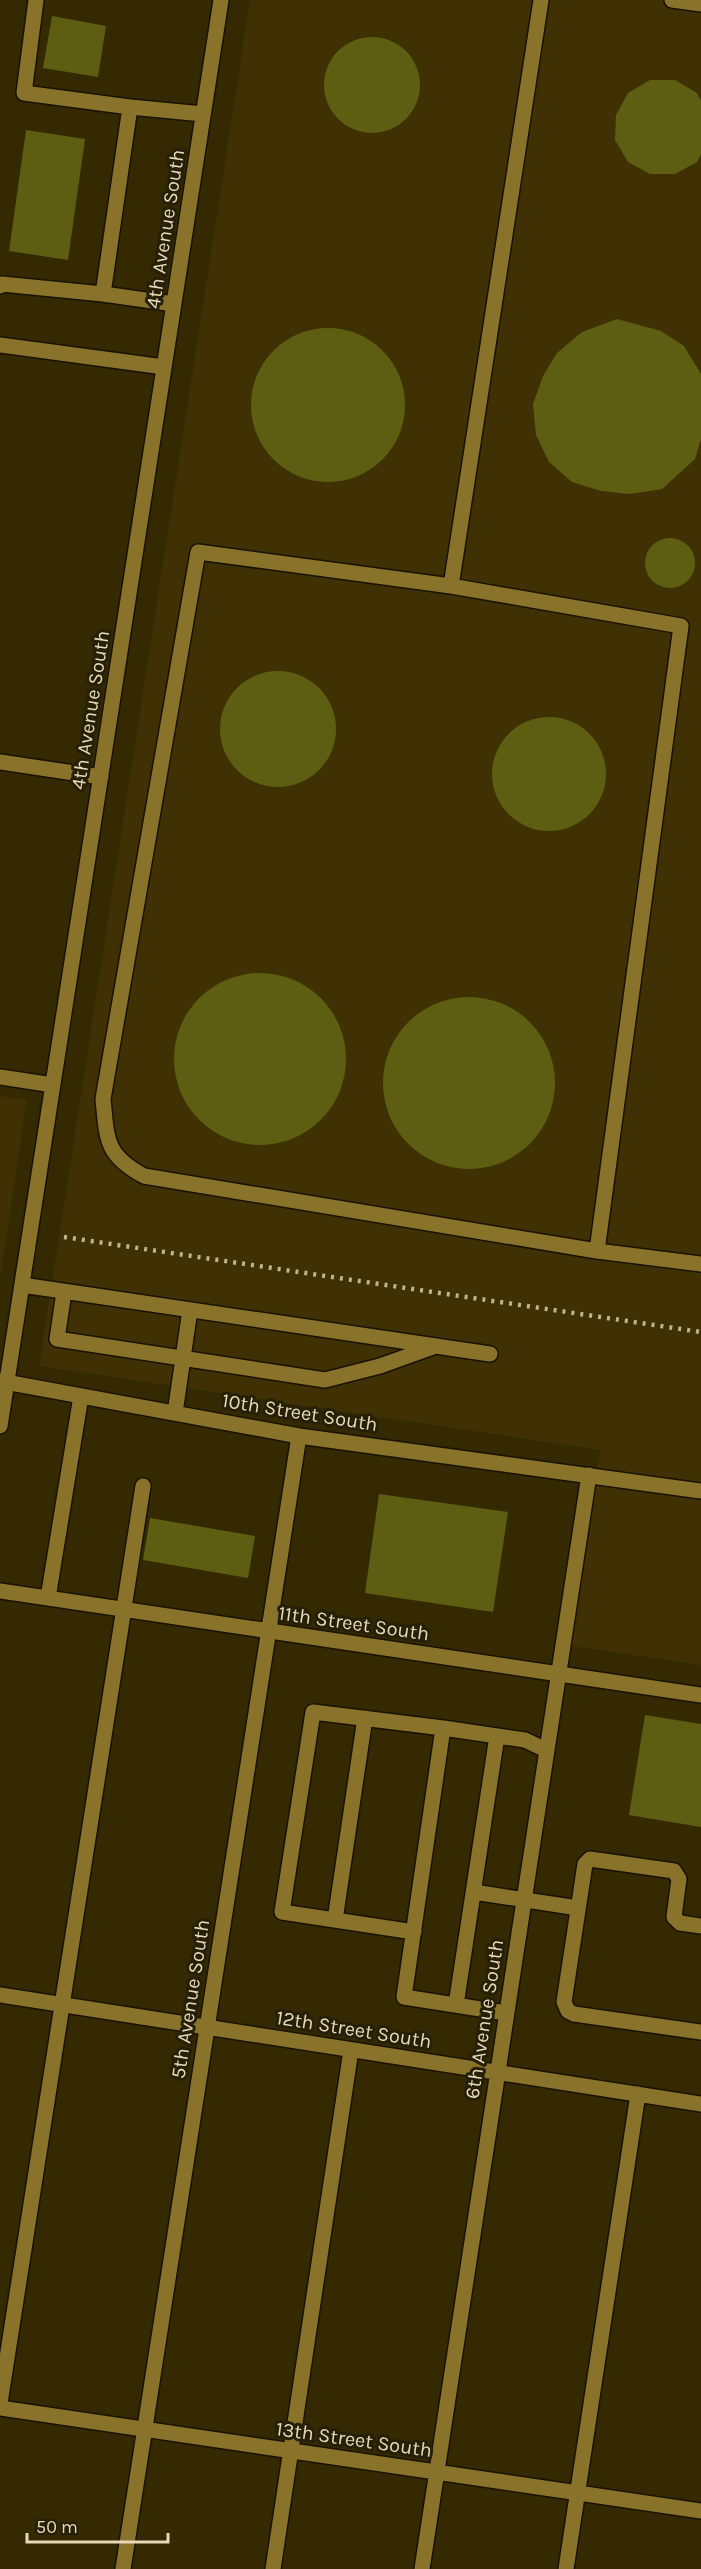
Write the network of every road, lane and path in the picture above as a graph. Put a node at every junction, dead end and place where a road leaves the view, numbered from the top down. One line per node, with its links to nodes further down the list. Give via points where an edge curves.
1 (36, 0): 6 (street, via 24,93)
2 (221, 0): 7 (street, 4th Avenue South)
3 (541, 0): 13 (street)
4 (672, 0): 5 (street)
5 (701, 4)
6 (130, 107): 7 (street); 9 (street)
7 (203, 114): 10 (street, 4th Avenue South)
8 (0, 286): 9 (street)
9 (103, 294): 10 (street)
10 (174, 304): 12 (street, 4th Avenue South)
11 (0, 345): 12 (street)
12 (164, 367): 15 (street, 4th Avenue South)
13 (451, 586): 18 (street, via 681,626); 18 (street, via 198,552 103,1099 108,1144 130,1169 144,1176)
14 (0, 762): 15 (street)
15 (101, 777): 17 (street, 4th Avenue South)
16 (0, 1077): 17 (street)
17 (53, 1085): 20 (street, 4th Avenue South)
18 (597, 1251): 19 (street)
19 (701, 1264)
20 (22, 1286): 21 (street); 26 (street, 4th Avenue South)
21 (64, 1292): 22 (street); 25 (street, via 57,1339)
22 (190, 1310): 23 (street); 25 (street)
23 (436, 1346): 24 (street); 25 (street, via 325,1380)
24 (490, 1354)
25 (183, 1358): 28 (street)
26 (3, 1382): 27 (street, 10th Street South); 29 (street, 4th Avenue South)
27 (81, 1396): 28 (street, 10th Street South); 35 (street)
28 (175, 1413): 30 (street, 10th Street South)
29 (0, 1426)
30 (299, 1436): 31 (street, 10th Street South); 37 (street, 5th Avenue South)
31 (589, 1475): 33 (street, 10th Street South); 38 (street, 6th Avenue South)
32 (143, 1486): 36 (street)
33 (701, 1491)
34 (0, 1591): 35 (street, 11th Street South)
35 (48, 1598): 36 (street, 11th Street South)
36 (124, 1610): 37 (street, 11th Street South); 51 (street)
37 (268, 1631): 38 (street, 11th Street South); 54 (street, 5th Avenue South)
38 (558, 1674): 39 (street, 11th Street South); 43 (street, 6th Avenue South)
39 (701, 1695)
40 (365, 1718): 41 (street); 47 (street); 47 (street, via 314,1712 282,1912)
41 (443, 1728): 42 (street); 49 (street)
42 (497, 1736): 43 (street, via 525,1740); 44 (street)
43 (546, 1750): 45 (street, 6th Avenue South)
44 (474, 1892): 45 (street); 52 (street)
45 (524, 1901): 46 (street); 53 (street, 6th Avenue South)
46 (578, 1908): 48 (street, via 585,1864 595,1858 674,1871 679,1879 674,1917 680,1923); 55 (street, via 564,2002 567,2011)
47 (335, 1920): 49 (street)
48 (701, 1926)
49 (414, 1932): 52 (street, via 404,1997)
50 (0, 1995): 51 (street, 12th Street South)
51 (62, 2005): 54 (street, 12th Street South); 60 (street)
52 (456, 2005): 53 (street)
53 (506, 2013): 57 (street, 6th Avenue South)
54 (206, 2027): 56 (street, 12th Street South); 61 (street, 5th Avenue South)
55 (701, 2032)
56 (351, 2050): 57 (street, 12th Street South); 62 (street)
57 (497, 2072): 58 (street, 12th Street South); 63 (street, 6th Avenue South)
58 (638, 2094): 59 (street, 12th Street South); 64 (street)
59 (701, 2104)
60 (0, 2406): 61 (street, 13th Street South)
61 (144, 2429): 62 (street, 13th Street South); 66 (street, 5th Avenue South)
62 (291, 2451): 63 (street, 13th Street South); 67 (street)
63 (436, 2472): 64 (street, 13th Street South); 68 (street, 6th Avenue South)
64 (578, 2493): 65 (street, 13th Street South); 69 (street)
65 (701, 2511)
66 (123, 2569)
67 (273, 2569)
68 (422, 2569)
69 (566, 2569)

